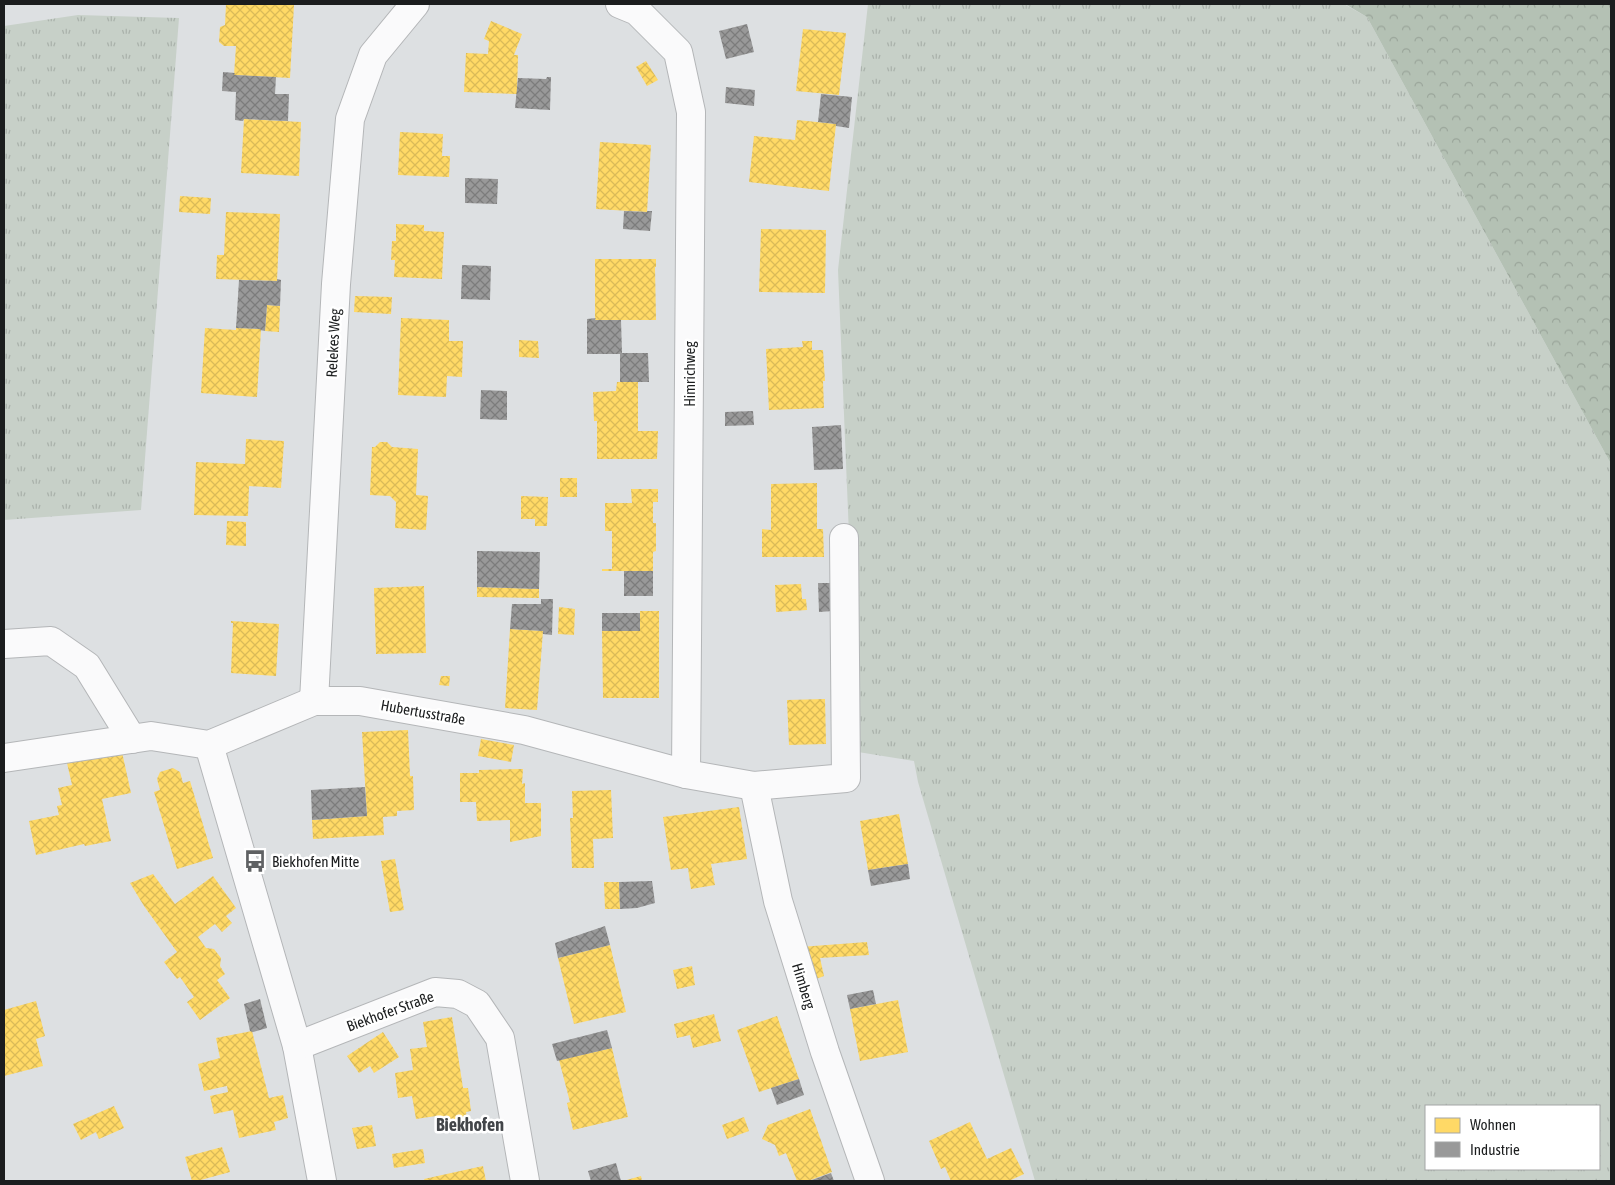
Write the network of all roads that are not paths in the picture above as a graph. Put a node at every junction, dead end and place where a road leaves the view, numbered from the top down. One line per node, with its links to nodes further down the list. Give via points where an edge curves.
1 (415, 4): 5 (street, Relekes Weg, via 373,55 350,119 336,284)
2 (620, 4): 9 (street, Himrichweg, via 637,11 678,52 691,112)
3 (844, 538): 10 (street, Hubertusstraße, via 846,778)
4 (4, 644): 6 (street, via 50,641 87,666)
5 (314, 701): 7 (street, Hubertusstraße); 9 (street, Hubertusstraße, via 360,701 524,730)
6 (132, 739): 7 (street, via 151,736); 8 (street)
7 (209, 746): 11 (street)
8 (4, 758)
9 (686, 774): 10 (street, Hubertusstraße)
10 (754, 786): 14 (street, Himberg, via 778,900 825,1052)
11 (297, 1046): 12 (street); 13 (street, Biekhofer Straße, via 435,992 458,994 477,1004 500,1038)
12 (322, 1181)
13 (525, 1181)
14 (870, 1181)

